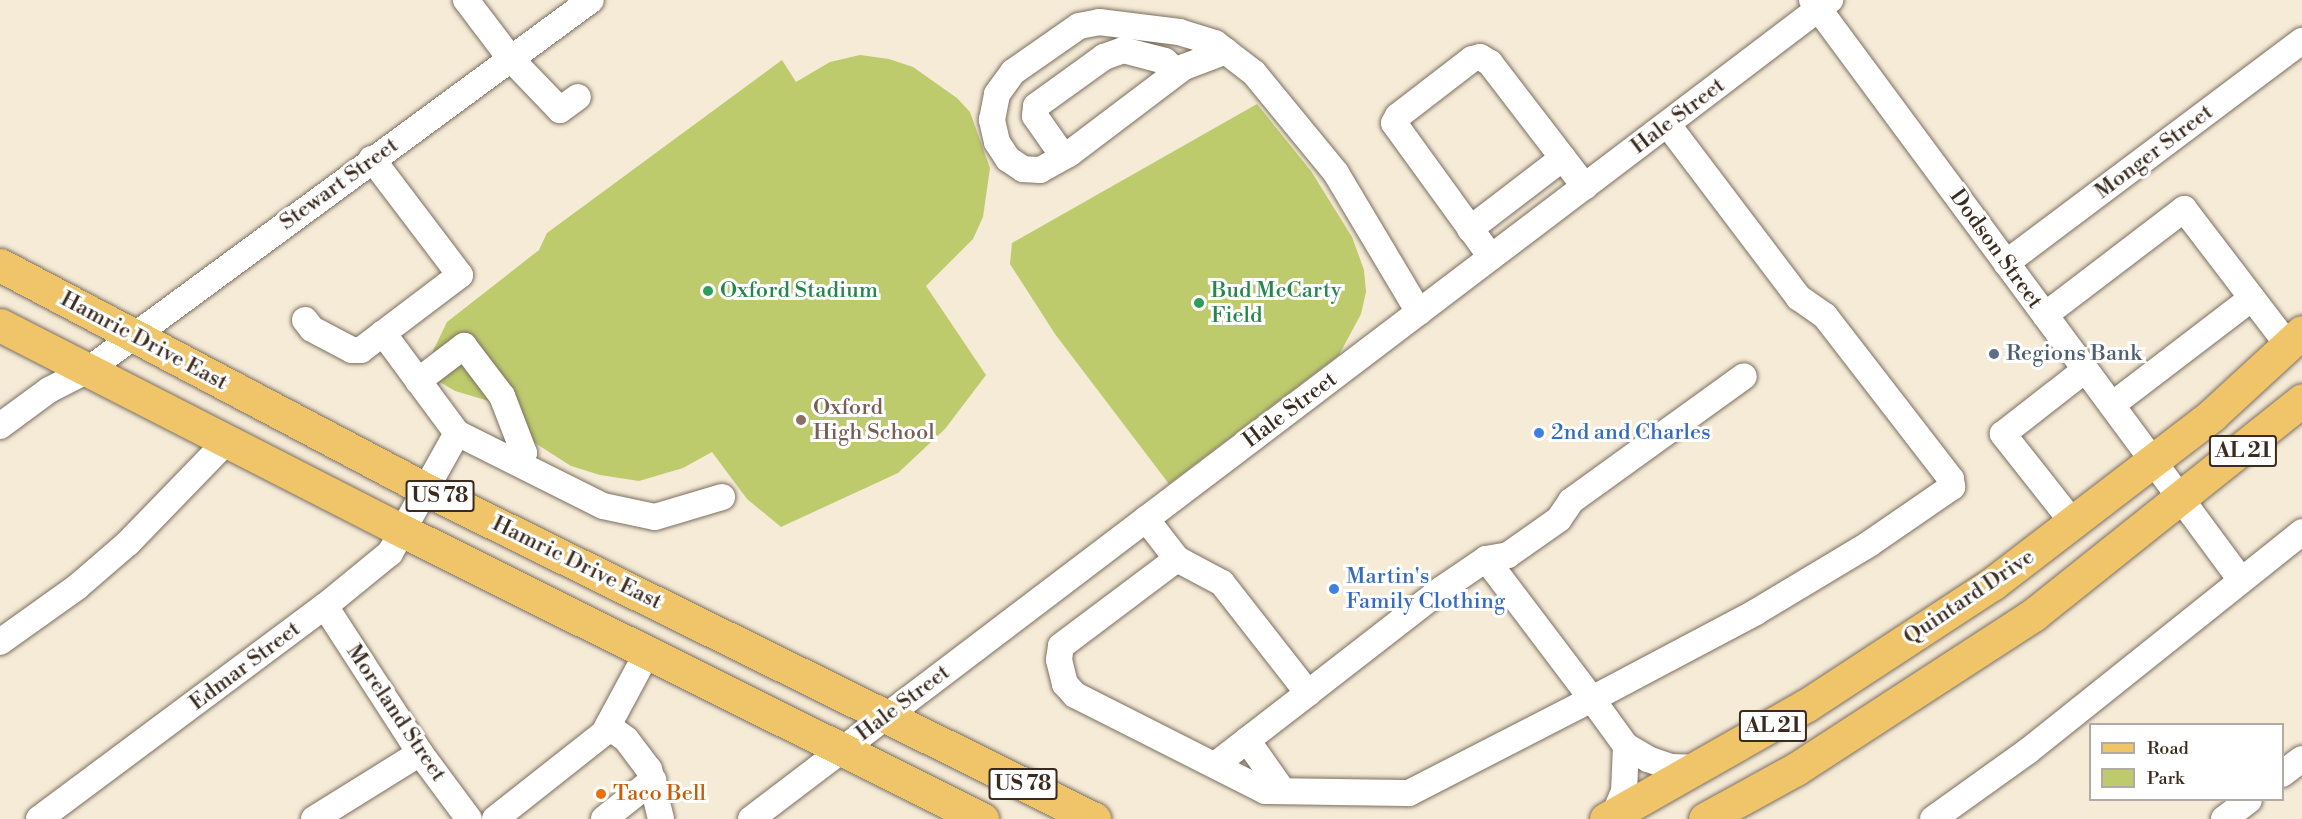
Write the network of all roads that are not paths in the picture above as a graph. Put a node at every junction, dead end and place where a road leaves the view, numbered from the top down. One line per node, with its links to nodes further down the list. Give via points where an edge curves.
1 (466, 0): 6 (street)
2 (591, 0): 6 (street, Stewart Street)
3 (1820, 3): 9 (street, Hale Street); 16 (street, Dodson Street)
4 (2302, 41): 16 (street, Monger Street)
5 (1226, 51): 7 (street); 10 (street, via 1215,43 1179,32 1099,22 1061,36 1013,72 997,94 992,120 997,142 1008,159 1023,169 1040,170); 19 (street, via 1254,73 1336,173)
6 (510, 58): 8 (street, via 560,110); 12 (street, Stewart Street)
7 (1176, 72): 10 (street); 10 (street, via 1156,57 1123,50 1104,57 1036,106 1035,116)
8 (578, 97)
9 (1668, 124): 13 (street, Hale Street); 51 (street, via 1799,298 1832,325 1952,487 1869,544 1756,612)
10 (1063, 156)
11 (1563, 158): 13 (street); 14 (street); 14 (street, via 1490,63 1480,57 1472,58 1394,123)
12 (372, 159): 23 (street, via 460,275); 24 (street, Stewart Street)
13 (1585, 187): 15 (street, Hale Street)
14 (1470, 229): 15 (street)
15 (1491, 257): 19 (street, Hale Street)
16 (2006, 263): 20 (street, Dodson Street)
17 (0, 265): 24 (main road, Hamric Drive East / US 78)
18 (2252, 298): 20 (street, via 2184,209); 25 (street); 31 (street)
19 (1419, 312): 40 (street, Hale Street)
20 (2045, 315): 27 (street, Dodson Street)
21 (305, 320): 23 (street, via 312,329 352,351 361,350)
22 (0, 325): 26 (main road, US 78)
23 (383, 333): 29 (street)
24 (133, 336): 26 (street, Stewart Street); 37 (main road, Hamric Drive East / US 78)
25 (2295, 339): 35 (main road, Quintard Drive / AL 21, via 2240,392)
26 (88, 370): 32 (street, Stewart Street, via 49,390); 34 (main road, US 78)
27 (2085, 370): 31 (street, Dodson Street); 41 (street, via 2003,434)
28 (1744, 376): 45 (street, via 1570,501 1559,519 1508,555)
29 (418, 381): 33 (street); 36 (street, via 465,346 502,396 524,453)
30 (2302, 400): 39 (main road, AL 21)
31 (2112, 405): 35 (street, Dodson Street)
32 (0, 426)
33 (457, 433): 36 (street); 37 (street, Edmar Street)
34 (227, 441): 42 (main road, US 78); 48 (street, via 128,543 77,587)
35 (2153, 460): 39 (street, Dodson Street); 41 (main road, Quintard Drive / AL 21)
36 (519, 464): 38 (street, via 603,506 629,514 663,516)
37 (427, 490): 42 (street, Edmar Street); 52 (main road, Hamric Drive East / US 78)
38 (722, 497)
39 (2181, 498): 46 (street, Dodson Street); 75 (main road, AL 21, via 2033,615 1959,665 1796,769)
40 (1146, 519): 44 (street); 52 (street, Hale Street)
41 (2074, 524): 60 (main road, Quintard Drive / AL 21, via 1869,666)
42 (403, 531): 47 (street, Edmar Street, via 390,553); 49 (main road, US 78)
43 (2302, 532): 46 (street)
44 (1177, 559): 50 (street, via 1222,583); 59 (street, via 1061,646 1059,669 1075,695)
45 (1486, 559): 50 (street); 51 (street)
46 (2241, 580): 76 (street, via 2028,751)
47 (325, 606): 57 (street, Moreland Street); 67 (street, Edmar Street)
48 (0, 642)
49 (647, 653): 53 (street); 56 (main road, US 78)
50 (1308, 693): 54 (street)
51 (1592, 699): 55 (street); 63 (street, via 1409,793)
52 (885, 716): 56 (street, Hale Street); 74 (main road, Hamric Drive East / US 78)
53 (608, 726): 62 (street, via 626,739); 66 (street, via 590,747)
54 (1247, 740): 59 (street); 63 (street)
55 (1626, 746): 60 (street, via 1671,767); 65 (street, via 1624,792)
56 (842, 748): 72 (street, Hale Street); 73 (main road, US 78)
57 (420, 753): 68 (street); 69 (street, Moreland Street)
58 (2302, 759): 61 (street)
59 (1215, 765): 63 (street, via 1265,791)
60 (1700, 768): 65 (main road, Quintard Drive / AL 21)
61 (2284, 773)
62 (653, 780): 70 (street); 71 (street)
63 (1283, 791)
64 (2248, 801): 77 (street)
65 (1609, 817)
66 (498, 818)
67 (39, 819)
68 (314, 819)
69 (469, 819)
70 (604, 819)
71 (661, 819)
72 (751, 819)
73 (982, 819)
74 (1094, 819)
75 (1705, 819)
76 (1933, 819)
77 (2224, 819)

